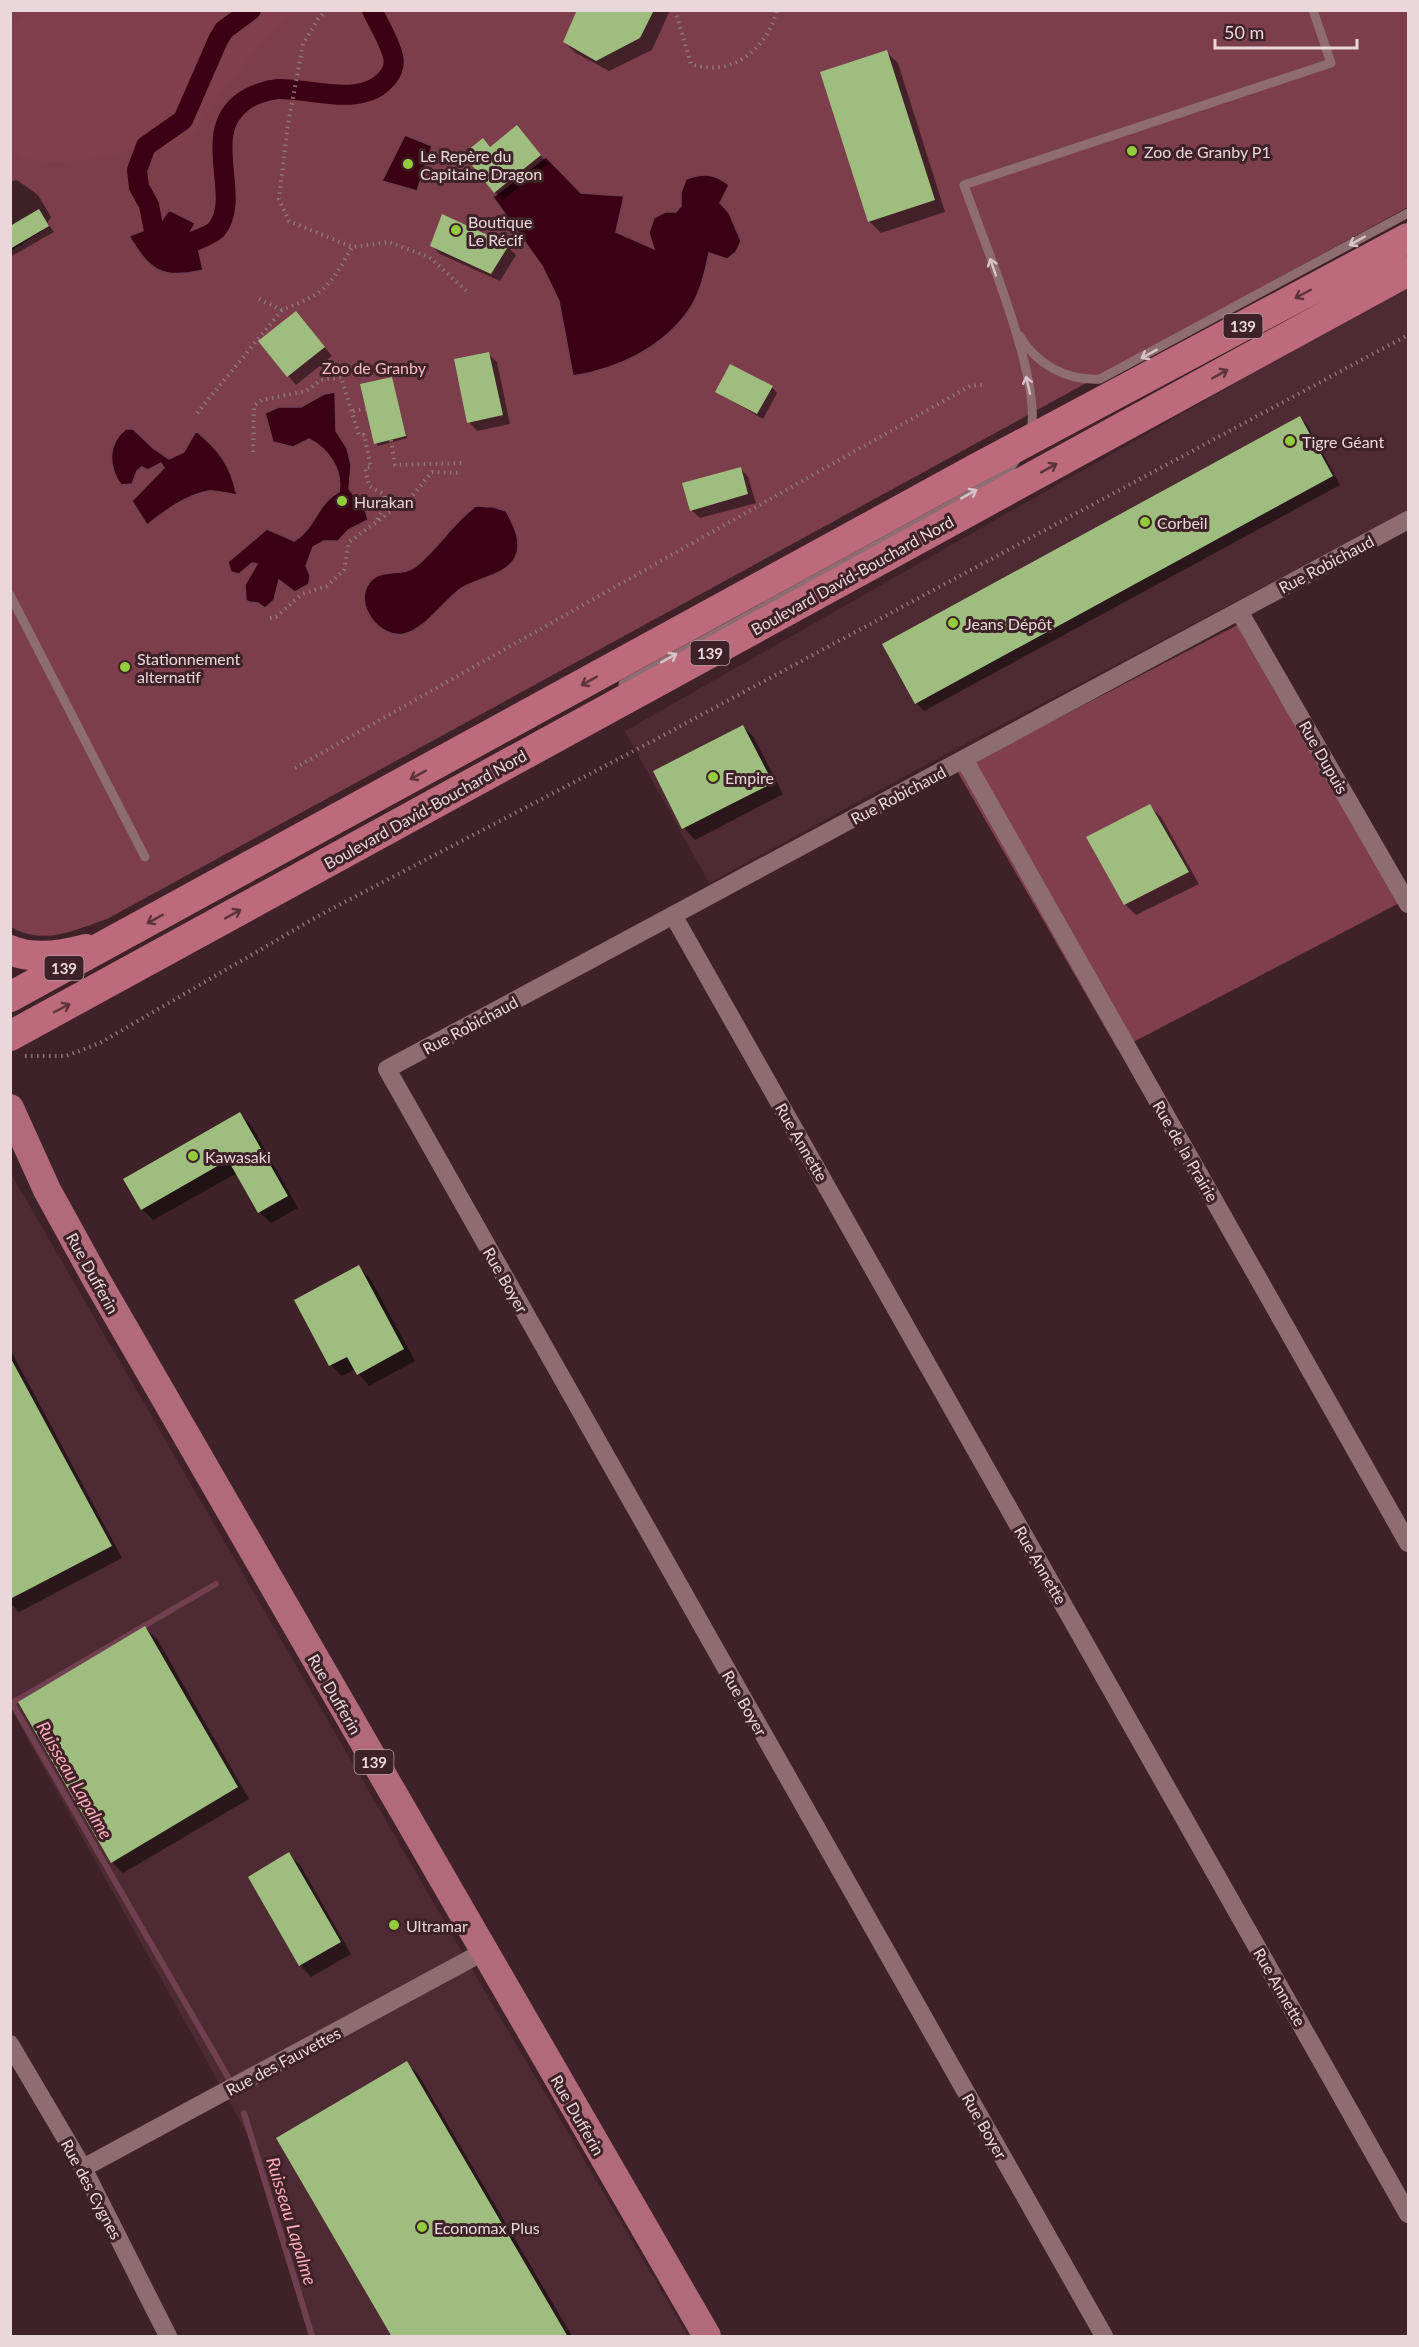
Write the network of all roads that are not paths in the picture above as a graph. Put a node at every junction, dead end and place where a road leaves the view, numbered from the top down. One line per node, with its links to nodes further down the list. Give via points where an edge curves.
1 (1313, 10): 5 (lane, one-way to 1, via 964,185 1331,63)
2 (1408, 213): 5 (lane, one-way to 5, via 1100,379 1085,380 1049,366 1031,352)
3 (1408, 238): 6 (highway, Boulevard David-Bouchard Nord / 139, one-way to 6)
4 (1408, 273): 13 (highway, Boulevard David-Bouchard Nord / 139, one-way to 4)
5 (1012, 322): 6 (lane, one-way to 5, via 1033,407)
6 (1027, 442): 10 (lane, one-way to 6, via 640,673 992,482 1010,468); 17 (highway, Boulevard David-Bouchard Nord / 139, one-way to 17)
7 (1408, 520): 9 (street, Rue Robichaud)
8 (10, 595): 14 (lane)
9 (1239, 610): 12 (street, Rue Robichaud); 15 (street, Rue Dupuis)
10 (612, 692)
11 (592, 705): 13 (lane)
12 (963, 759): 16 (street, Rue Robichaud); 23 (street, Rue de la Prairie)
13 (478, 780): 20 (highway, Boulevard David-Bouchard Nord / 139, one-way to 13)
14 (145, 857)
15 (1408, 904)
16 (673, 915): 21 (street, Rue Robichaud); 28 (street, Rue Annette)
17 (118, 939): 18 (highway, via 66,954); 19 (highway, Boulevard David-Bouchard Nord / 139)
18 (10, 951)
19 (10, 997)
20 (14, 1045)
21 (387, 1070): 31 (street, Rue Boyer)
22 (10, 1108): 25 (main road, Rue Dufferin / 139, via 47,1190 96,1279)
23 (1404, 1524): 24 (street, Rue de la Prairie)
24 (1408, 1544)
25 (483, 1952): 27 (street, Rue des Fauvettes); 30 (main road, Rue Dufferin / 139)
26 (10, 2044): 27 (street, Rue des Cygnes)
27 (83, 2168): 29 (street, Rue des Cygnes)
28 (1408, 2214)
29 (168, 2337)
30 (707, 2337)
31 (1104, 2337)

